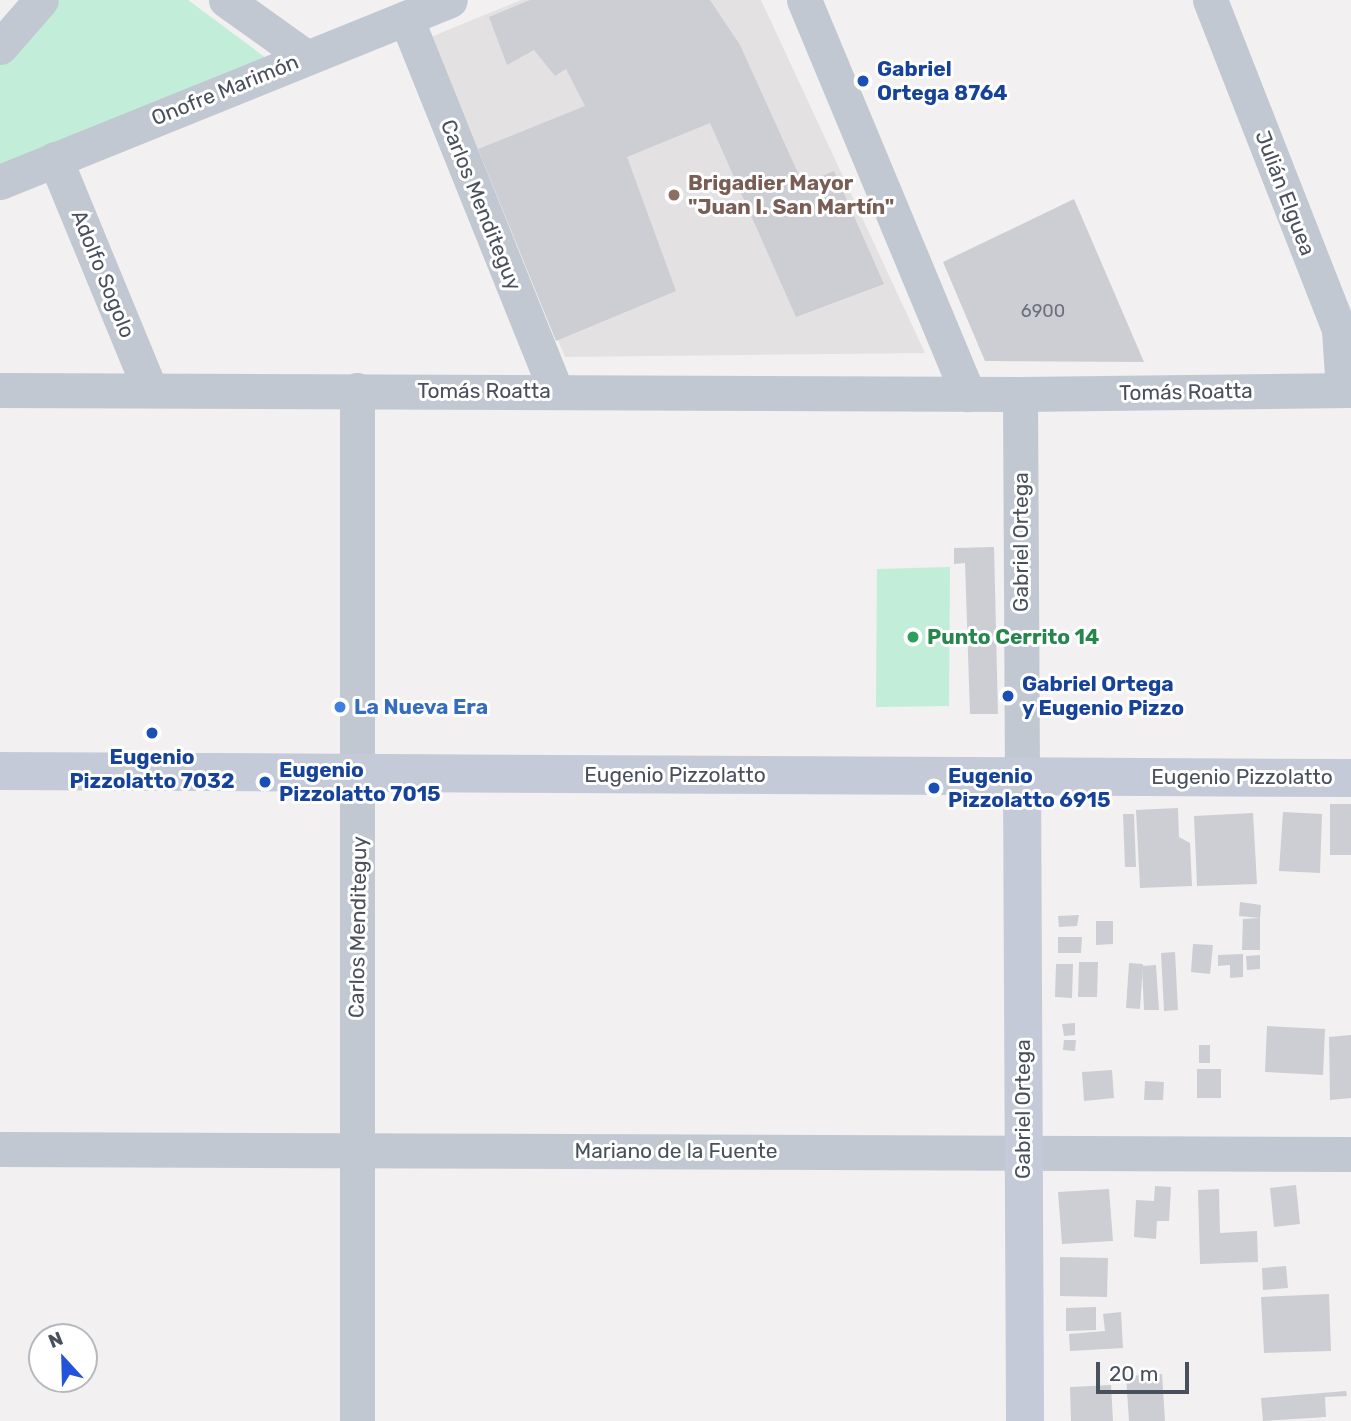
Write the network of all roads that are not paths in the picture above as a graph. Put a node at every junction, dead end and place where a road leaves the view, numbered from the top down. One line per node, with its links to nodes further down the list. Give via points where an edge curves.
1 (41, 0): 8 (street)
2 (226, 0): 6 (street)
3 (450, 0): 7 (street, Onofre Marimón)
4 (804, 0): 18 (street)
5 (1210, 0): 12 (street, Julián Elguea)
6 (266, 11): 9 (street)
7 (406, 18): 9 (street, Onofre Marimón); 17 (street, Carlos Menditeguy)
8 (0, 47)
9 (306, 57): 10 (street, Onofre Marimón)
10 (55, 159): 11 (street, Onofre Marimón); 13 (street, Adolfo Sogolo)
11 (0, 182)
12 (1345, 328): 16 (street, Julián Elguea)
13 (150, 389): 14 (street, Tomás Roatta); 15 (street, Tomás Roatta)
14 (0, 390)
15 (357, 390): 17 (street, Tomás Roatta); 21 (street, Carlos Menditeguy)
16 (1347, 390): 19 (street, Tomás Roatta)
17 (556, 391): 18 (street, Tomás Roatta)
18 (968, 394): 19 (street)
19 (1020, 394): 22 (street, Gabriel Ortega)
20 (0, 771): 21 (main road, Eugenio Pizzolatto)
21 (360, 773): 22 (main road, Eugenio Pizzolatto); 25 (street, Carlos Menditeguy)
22 (1022, 777): 23 (main road, Eugenio Pizzolatto); 26 (main road, Gabriel Ortega)
23 (1351, 778)
24 (0, 1149): 25 (street, Mariano de la Fuente)
25 (355, 1149): 26 (street, Mariano de la Fuente); 28 (street, Carlos Menditeguy)
26 (1024, 1153): 27 (street, Mariano de la Fuente); 29 (main road, Gabriel Ortega)
27 (1351, 1154)
28 (357, 1421)
29 (1025, 1421)

